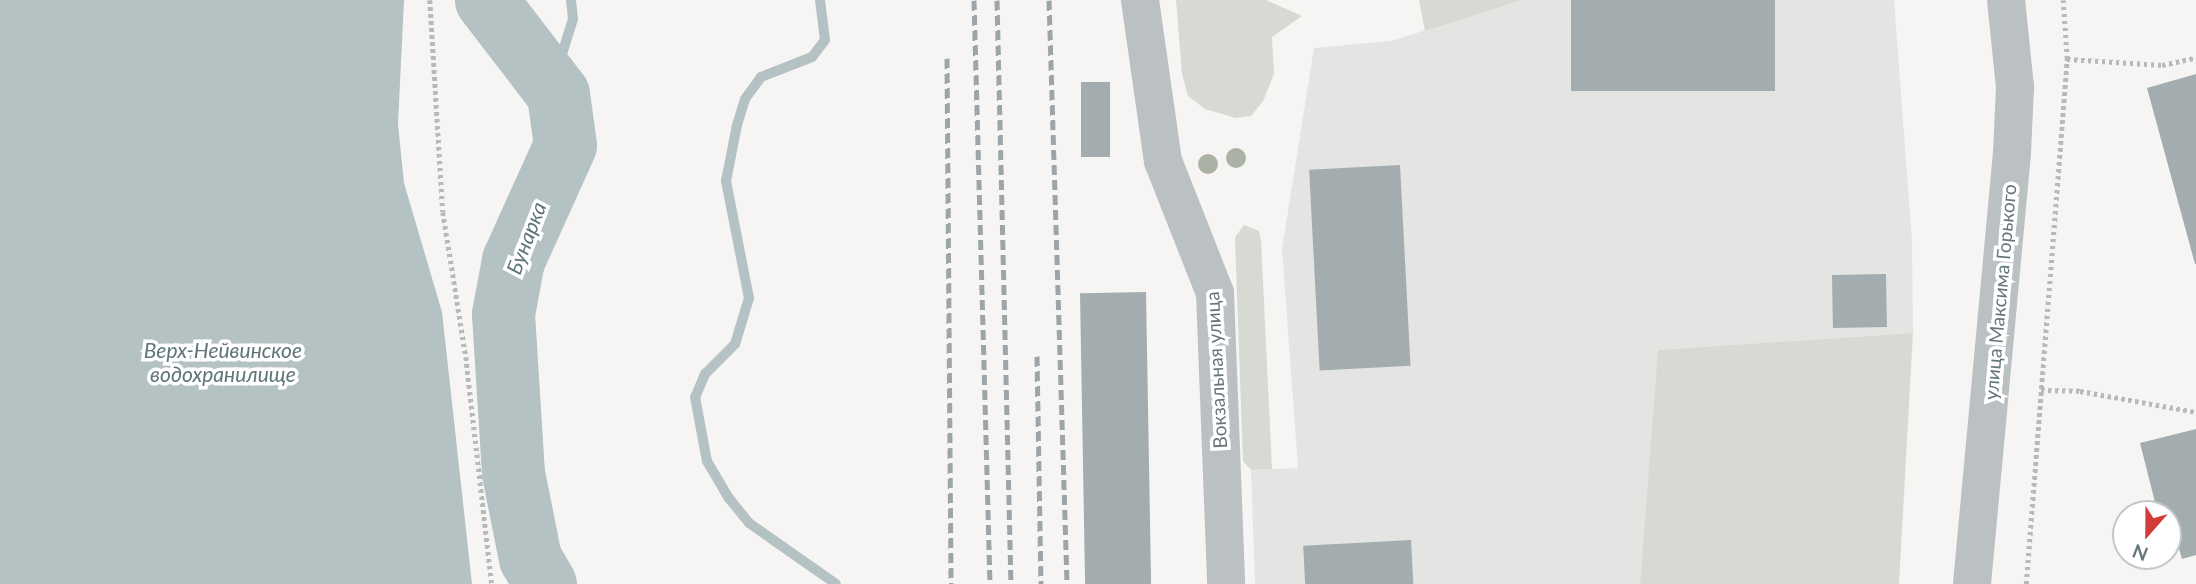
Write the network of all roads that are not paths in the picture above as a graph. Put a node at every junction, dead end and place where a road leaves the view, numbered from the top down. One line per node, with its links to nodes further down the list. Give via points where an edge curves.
1 (1139, 0): 3 (street, Вокзальная улица, via 1163,161 1215,293)
2 (2006, 0): 4 (street, улица Максима Горького, via 2015,87 2012,153)
3 (1226, 584)
4 (1972, 584)

